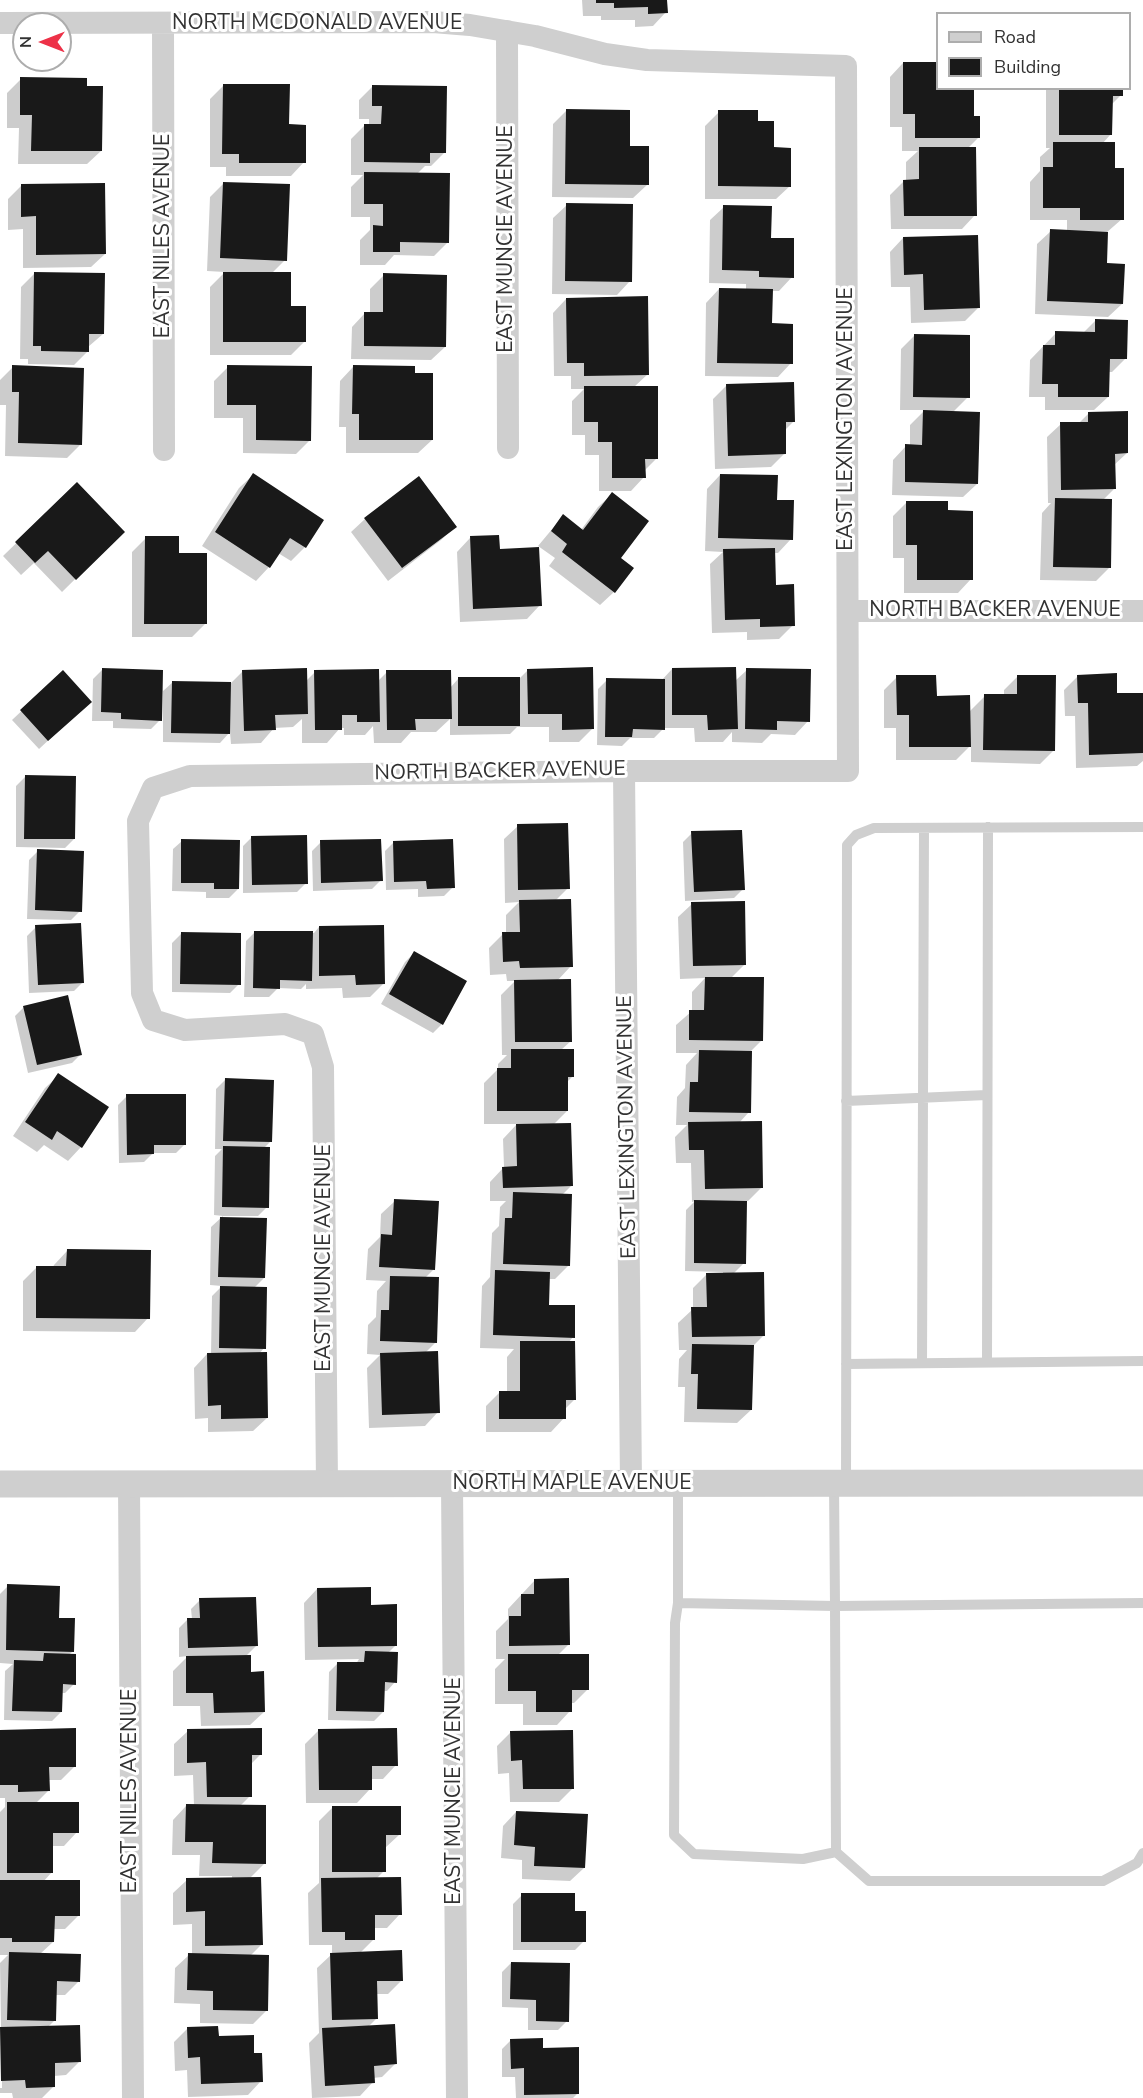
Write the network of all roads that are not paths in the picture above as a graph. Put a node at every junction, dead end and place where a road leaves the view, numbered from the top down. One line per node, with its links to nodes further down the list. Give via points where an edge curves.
1 (0, 23): 2 (street, NORTH MCDONALD AVENUE)
2 (164, 23): 3 (street, NORTH MCDONALD AVENUE, via 433,22); 6 (street, EAST NILES AVENUE)
3 (507, 31): 4 (street, NORTH MCDONALD AVENUE, via 647,60); 5 (street, EAST MUNCIE AVENUE)
4 (846, 66): 7 (street, EAST LEXINGTON AVENUE)
5 (508, 448)
6 (164, 450)
7 (848, 611): 8 (street, NORTH BACKER AVENUE); 10 (street, EAST LEXINGTON AVENUE)
8 (1143, 611)
9 (624, 771): 10 (street, NORTH BACKER AVENUE); 14 (street, NORTH BACKER AVENUE, via 190,776 153,788 138,821 142,993 153,1020 185,1030 285,1024); 28 (street, EAST LEXINGTON AVENUE)
10 (848, 771)
11 (1143, 826): 12 (lane)
12 (988, 827): 13 (lane); 15 (lane)
13 (924, 828): 16 (lane); 17 (lane, via 868,829 847,845)
14 (313, 1034): 26 (street, EAST MUNCIE AVENUE, via 323,1067)
15 (987, 1095): 16 (lane); 19 (lane)
16 (923, 1097): 17 (lane); 20 (lane)
17 (846, 1101): 21 (lane)
18 (1143, 1361): 19 (lane)
19 (987, 1362): 20 (lane)
20 (922, 1363): 21 (lane)
21 (846, 1364): 22 (lane)
22 (840, 1483): 23 (street, NORTH MAPLE AVENUE); 29 (street, NORTH MAPLE AVENUE); 32 (lane)
23 (1143, 1483)
24 (0, 1484): 25 (street, NORTH MAPLE AVENUE)
25 (129, 1484): 26 (street, NORTH MAPLE AVENUE); 35 (street, EAST NILES AVENUE)
26 (327, 1484): 27 (street, NORTH MAPLE AVENUE)
27 (452, 1484): 28 (street, NORTH MAPLE AVENUE); 36 (street, EAST MUNCIE AVENUE)
28 (631, 1484): 29 (street, NORTH MAPLE AVENUE)
29 (678, 1484): 30 (lane)
30 (678, 1603): 32 (lane); 33 (lane, via 674,1835 694,1854 803,1859)
31 (1143, 1603): 32 (lane)
32 (835, 1606): 33 (lane)
33 (836, 1852): 34 (lane, via 868,1881 1103,1881 1137,1863)
34 (1143, 1853)
35 (133, 2098)
36 (457, 2098)

